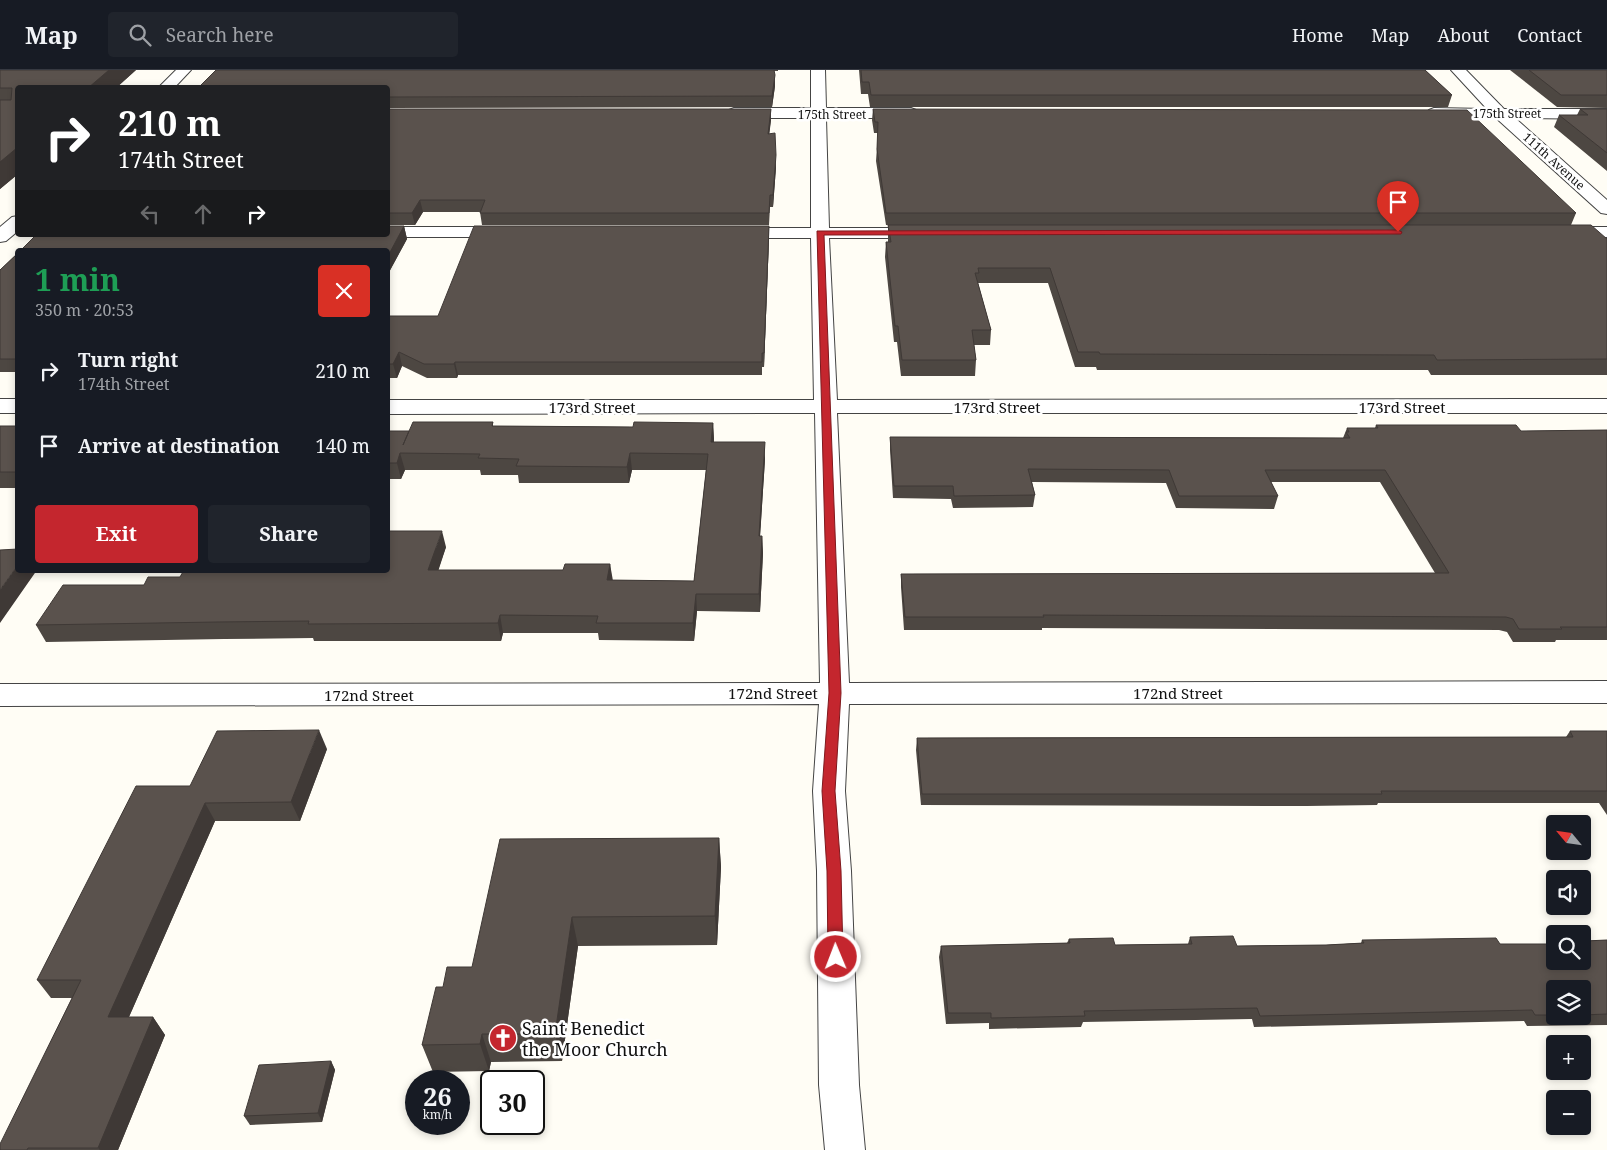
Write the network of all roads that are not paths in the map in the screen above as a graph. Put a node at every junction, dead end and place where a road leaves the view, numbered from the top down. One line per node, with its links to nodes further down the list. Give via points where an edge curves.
1 (184, 70): 4 (street)
2 (818, 70): 8 (street)
3 (1458, 70): 7 (street, 111th Avenue)
4 (168, 85)
5 (723, 113): 8 (street, 175th Street)
6 (1421, 113): 7 (street, 175th Street)
7 (1500, 113): 10 (street, 175th Street); 11 (street, 111th Avenue)
8 (819, 114): 9 (street, 175th Street); 17 (street)
9 (926, 114)
10 (1607, 114)
11 (1607, 209)
12 (390, 232): 13 (street)
13 (523, 232)
14 (1546, 232): 15 (street)
15 (1607, 232)
16 (718, 233): 17 (street)
17 (820, 233): 18 (street); 23 (street)
18 (944, 233)
19 (0, 406): 20 (street)
20 (15, 406)
21 (1607, 406): 23 (street, 173rd Street)
22 (390, 407): 23 (street, 173rd Street)
23 (826, 407): 25 (street)
24 (1607, 692): 25 (street, 172nd Street)
25 (835, 693): 26 (street, 172nd Street); 27 (street, via 829,791 839,1086)
26 (0, 695)
27 (845, 1150)

